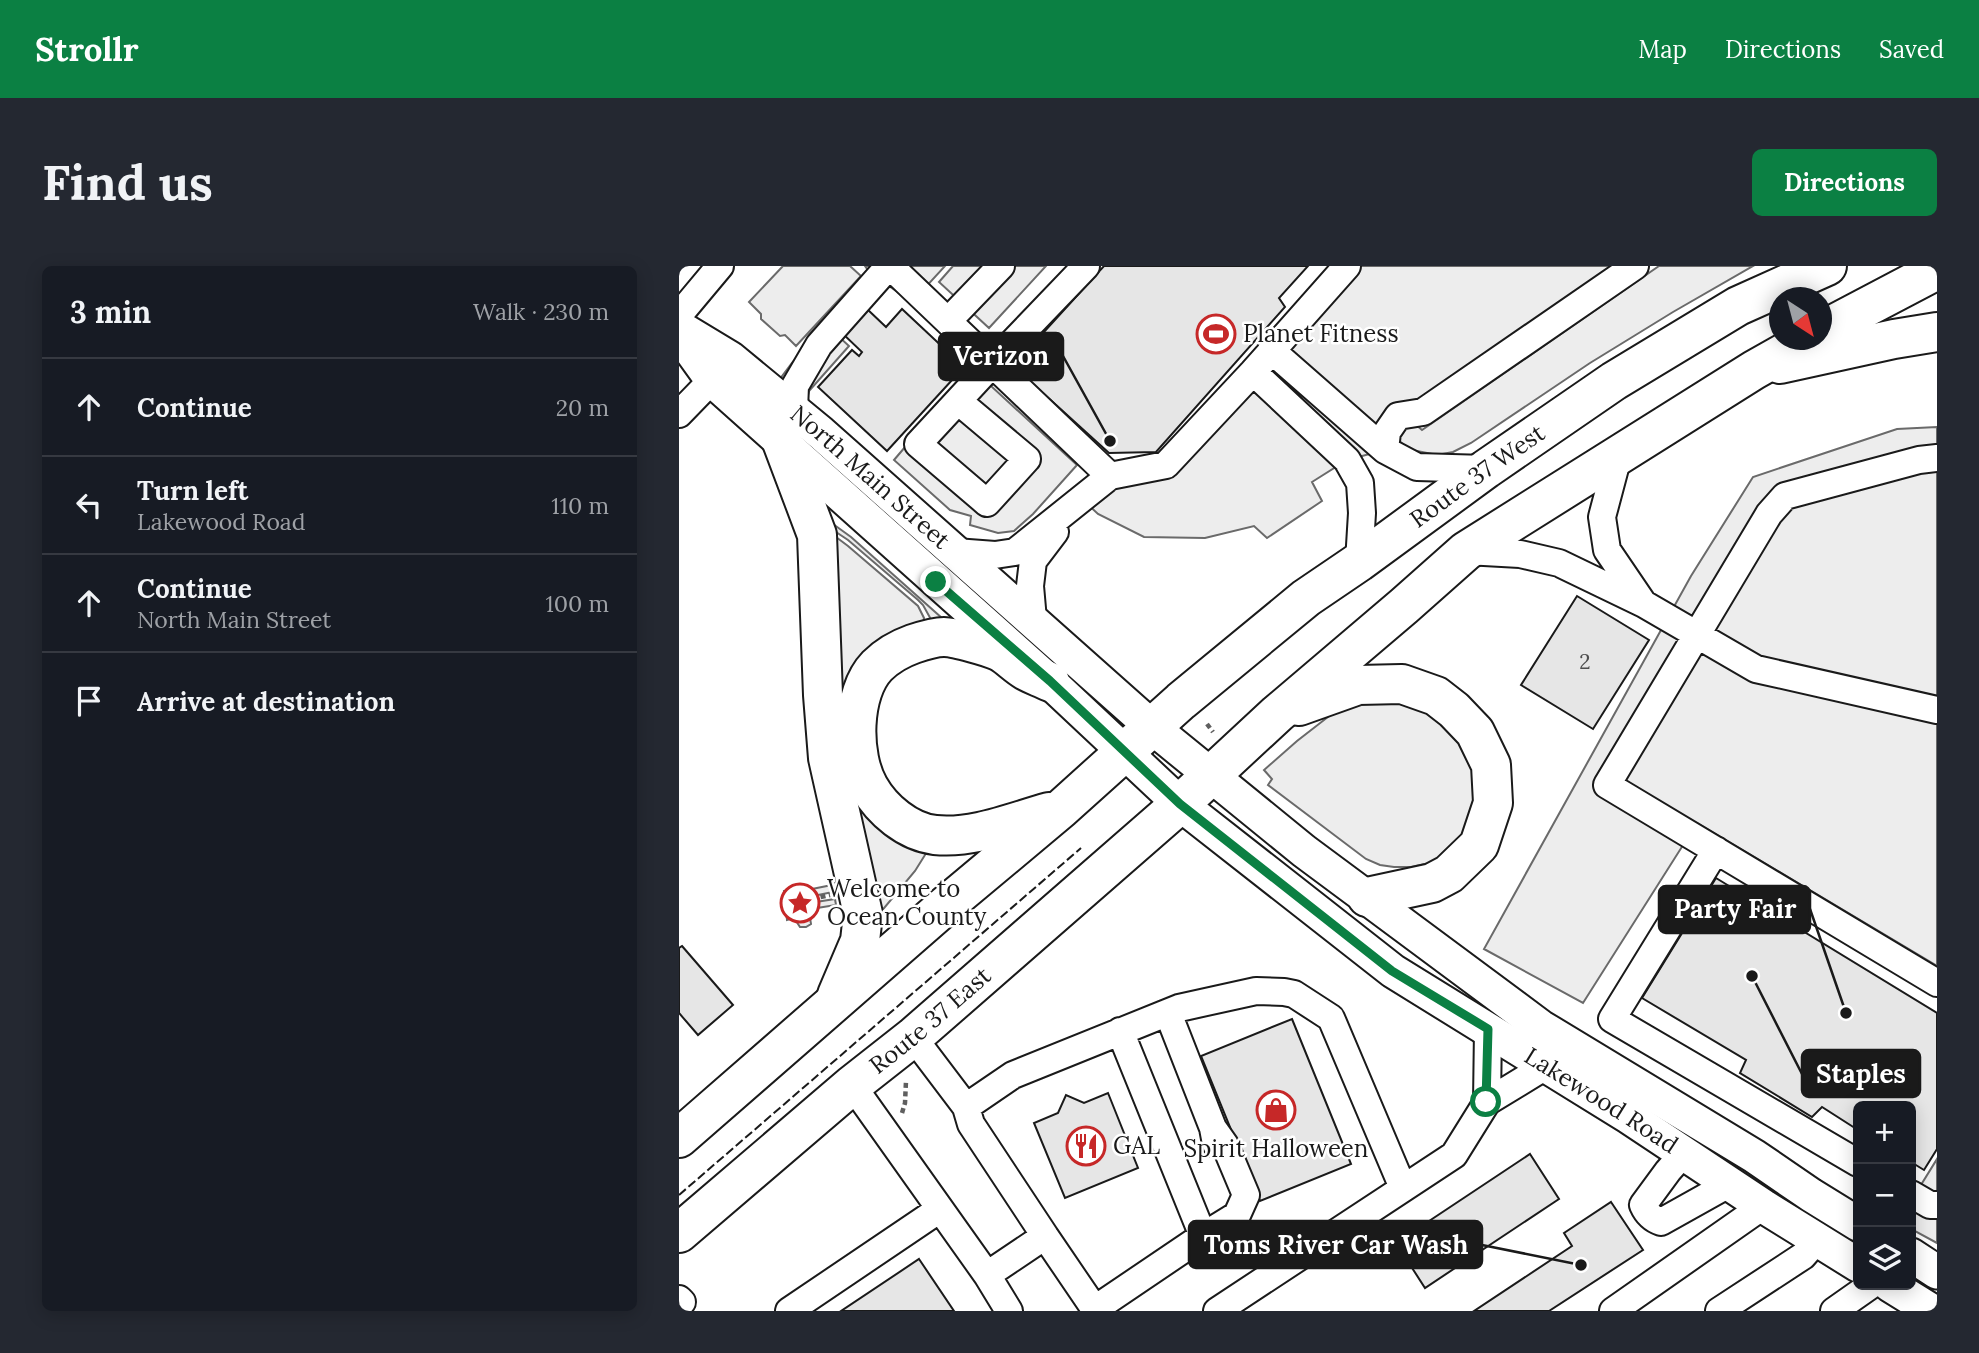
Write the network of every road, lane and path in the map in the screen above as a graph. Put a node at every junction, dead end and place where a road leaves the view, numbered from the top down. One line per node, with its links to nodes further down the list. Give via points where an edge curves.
1 (720, 266): 11 (street)
2 (889, 266): 12 (street); 25 (street, via 819,345 795,386)
3 (1000, 266): 12 (street)
4 (1086, 266): 19 (street)
5 (1347, 266): 17 (street)
6 (1635, 266): 26 (street, via 1423,412 1398,416 1387,432)
7 (1788, 266): 10 (highway)
8 (1827, 266): 10 (highway, Route 37 West)
9 (1937, 270): 13 (highway)
10 (1738, 306): 29 (highway, Route 37 West, via 1614,382)
11 (679, 315)
12 (948, 321): 19 (street)
13 (1832, 326)
14 (679, 328): 25 (main road, North Main Street, via 730,358)
15 (1937, 332): 20 (highway)
16 (679, 334): 22 (main road, North Main Street)
17 (1271, 350): 21 (street); 26 (street)
18 (1789, 350): 20 (highway)
19 (993, 363): 23 (street); 30 (street)
20 (1754, 370): 27 (highway)
21 (1253, 372): 30 (street, via 1166,465); 34 (street, via 1347,460 1360,483)
22 (712, 380): 24 (street); 25 (main road, North Main Street)
23 (958, 401)
24 (679, 414)
25 (788, 426): 33 (main road, North Main Street); 38 (main road, North Main Street, via 936,582); 53 (highway, via 817,535 828,758 863,914 860,941)
26 (1385, 450): 29 (street, via 1417,467)
27 (1619, 453): 32 (highway); 35 (street, via 1602,517 1607,550)
28 (1937, 458): 37 (street, via 1785,496 1769,514)
29 (1486, 469): 34 (highway, Route 37 West)
30 (1110, 476): 31 (street)
31 (1081, 498): 33 (street, via 1015,552); 36 (street, via 1033,561)
32 (1466, 551): 35 (street, via 1520,554 1559,563); 40 (highway)
33 (955, 552): 36 (main road, North Main Street)
34 (1359, 562): 42 (highway, Route 37 West, via 1306,598)
35 (1644, 604): 37 (street)
36 (1033, 620): 42 (main road, North Main Street)
37 (1697, 636): 39 (street, via 1756,669); 48 (street, via 1607,785)
38 (1050, 681): 44 (main road, North Main Street); 47 (highway, via 999,651 944,637 920,642 898,649 876,667 858,706 856,734 868,786 887,811 908,826 933,835 957,835)
39 (1937, 710)
40 (1277, 714): 45 (highway); 50 (highway, via 1358,685 1402,684 1436,696 1475,732 1491,765 1493,803 1479,845 1449,874 1432,883)
41 (1207, 724): 43 (path)
42 (1153, 728): 44 (highway, Route 37 West); 45 (main road, North Main Street)
43 (1213, 732)
44 (1125, 753): 46 (main road, North Main Street); 47 (highway)
45 (1212, 775): 46 (highway, Route 37 East); 50 (main road, Lakewood Road)
46 (1180, 804): 56 (main road, Lakewood Road, via 1392,971); 58 (highway, Route 37 East)
47 (1061, 809): 53 (highway)
48 (1716, 850): 52 (street); 55 (street)
49 (838, 894): 51 (path)
50 (1367, 897): 59 (main road, Lakewood Road, via 1541,1027)
51 (804, 901)
52 (1937, 983)
53 (834, 1002): 66 (highway)
54 (1168, 1013): 57 (street); 70 (street, via 1272,991 1294,994 1331,1018); 78 (street, via 1213,1128 1226,1145 1246,1195 1237,1215)
55 (1612, 1019): 59 (street); 68 (street)
56 (1488, 1029): 60 (main road, Lakewood Road); 63 (street)
57 (1120, 1031): 65 (street, via 1013,1075); 78 (street)
58 (913, 1037): 62 (highway, Route 37 East); 65 (street)
59 (1589, 1056): 75 (main road, Lakewood Road)
60 (1546, 1066): 63 (street); 67 (main road, Lakewood Road)
61 (907, 1080): 64 (path)
62 (852, 1085): 74 (street); 76 (highway, Route 37 East)
63 (1486, 1102): 70 (street, via 1454,1155)
64 (905, 1103)
65 (966, 1107): 77 (street, via 971,1124)
66 (679, 1138)
67 (1683, 1154): 69 (main road, Lakewood Road); 69 (street, via 1643,1205 1654,1219 1661,1222)
68 (1853, 1160)
69 (1729, 1184): 73 (main road, Lakewood Road)
70 (1403, 1188): 91 (street)
71 (1916, 1197): 72 (street)
72 (1937, 1205)
73 (1763, 1206): 79 (main road, Lakewood Road); 92 (street)
74 (940, 1209): 83 (street); 89 (street)
75 (1853, 1221)
76 (679, 1233)
77 (1045, 1236): 83 (street); 88 (street)
78 (1203, 1236): 88 (street)
79 (1817, 1240): 81 (main road, Lakewood Road); 93 (street, via 1803,1256)
80 (1916, 1258): 82 (main road)
81 (1853, 1262)
82 (1937, 1272)
83 (987, 1275): 90 (street)
84 (1864, 1290): 94 (street)
85 (1898, 1290): 95 (main road)
86 (679, 1299): 87 (street)
87 (679, 1305)
88 (1095, 1310)
89 (789, 1311)
90 (1009, 1311)
91 (1217, 1311)
92 (1613, 1311)
93 (1719, 1311)
94 (1835, 1311)
95 (1932, 1311)

